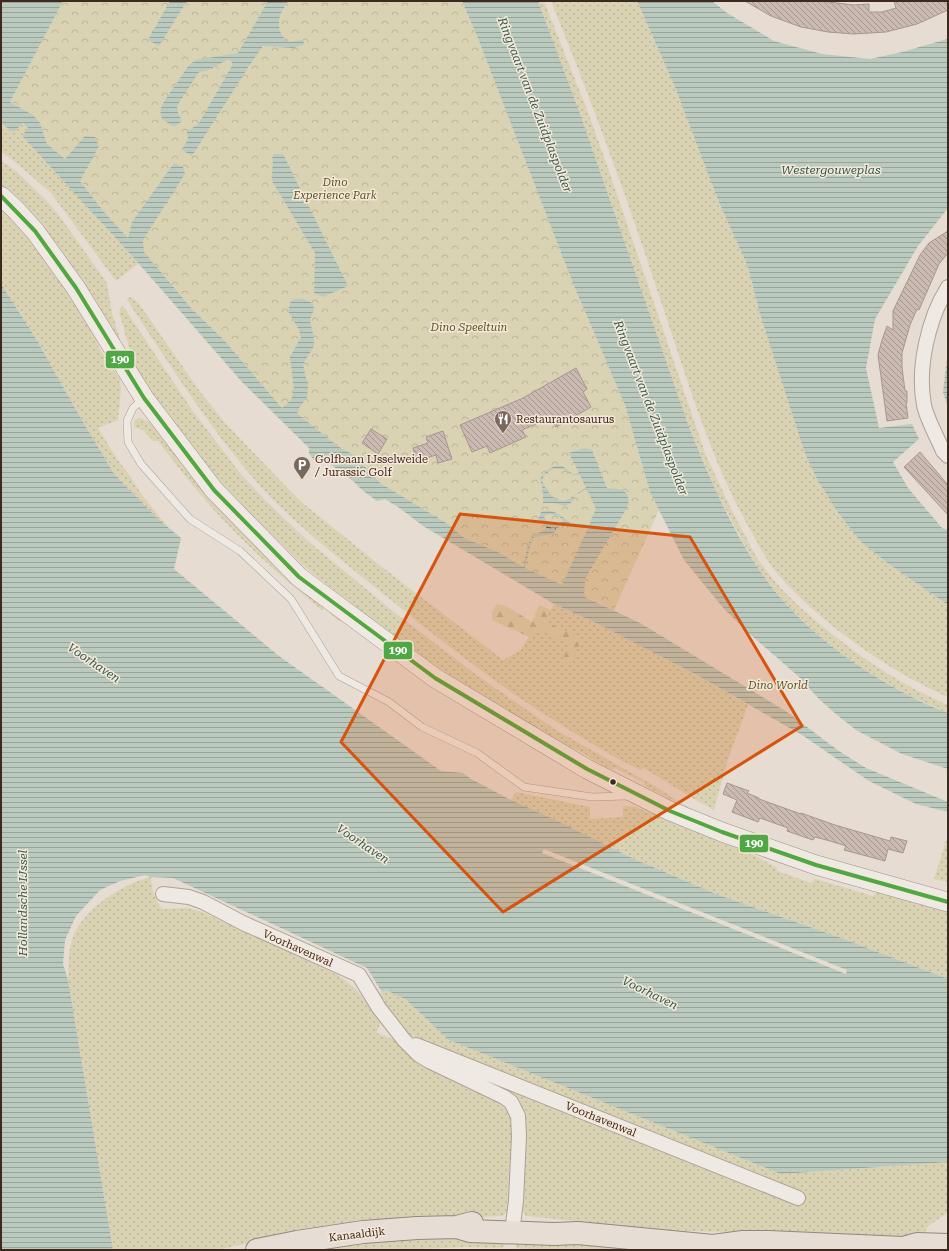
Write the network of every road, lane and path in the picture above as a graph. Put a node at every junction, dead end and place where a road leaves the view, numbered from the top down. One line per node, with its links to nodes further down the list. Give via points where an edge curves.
1 (2, 197): 3 (street, via 35,230)
2 (948, 287): 4 (street, via 928,334 922,371 924,406)
3 (144, 398): 5 (street, via 214,490 299,577 435,678 587,769); 5 (lane, via 133,408 127,421 128,442 141,464 190,519 240,551 291,599 339,676 389,702 422,727 477,753 524,788 592,797)
4 (948, 456)
5 (640, 796): 7 (street, via 707,826 816,865)
6 (163, 894): 8 (street, Voorhavenwal, via 189,897 203,902 359,976 379,1008)
7 (948, 902)
8 (404, 1040): 9 (street, Voorhavenwal); 10 (street, Voorhavenwal, via 429,1061 511,1102 518,1116 519,1136)
9 (798, 1198)
10 (513, 1224): 11 (main road, Kanaaldijk, via 470,1223); 12 (main road, Kanaaldijk, via 556,1226)
11 (457, 1227): 12 (main road, Kanaaldijk, via 470,1232); 16 (main road, Kanaaldijk, via 363,1232)
12 (578, 1233): 14 (main road, Kanaaldijk)
13 (948, 1245): 15 (main road, Kanaaldijk, via 917,1244)
14 (720, 1248): 15 (main road, Kanaaldijk, via 743,1242 769,1242)
15 (906, 1249)
16 (257, 1250)

